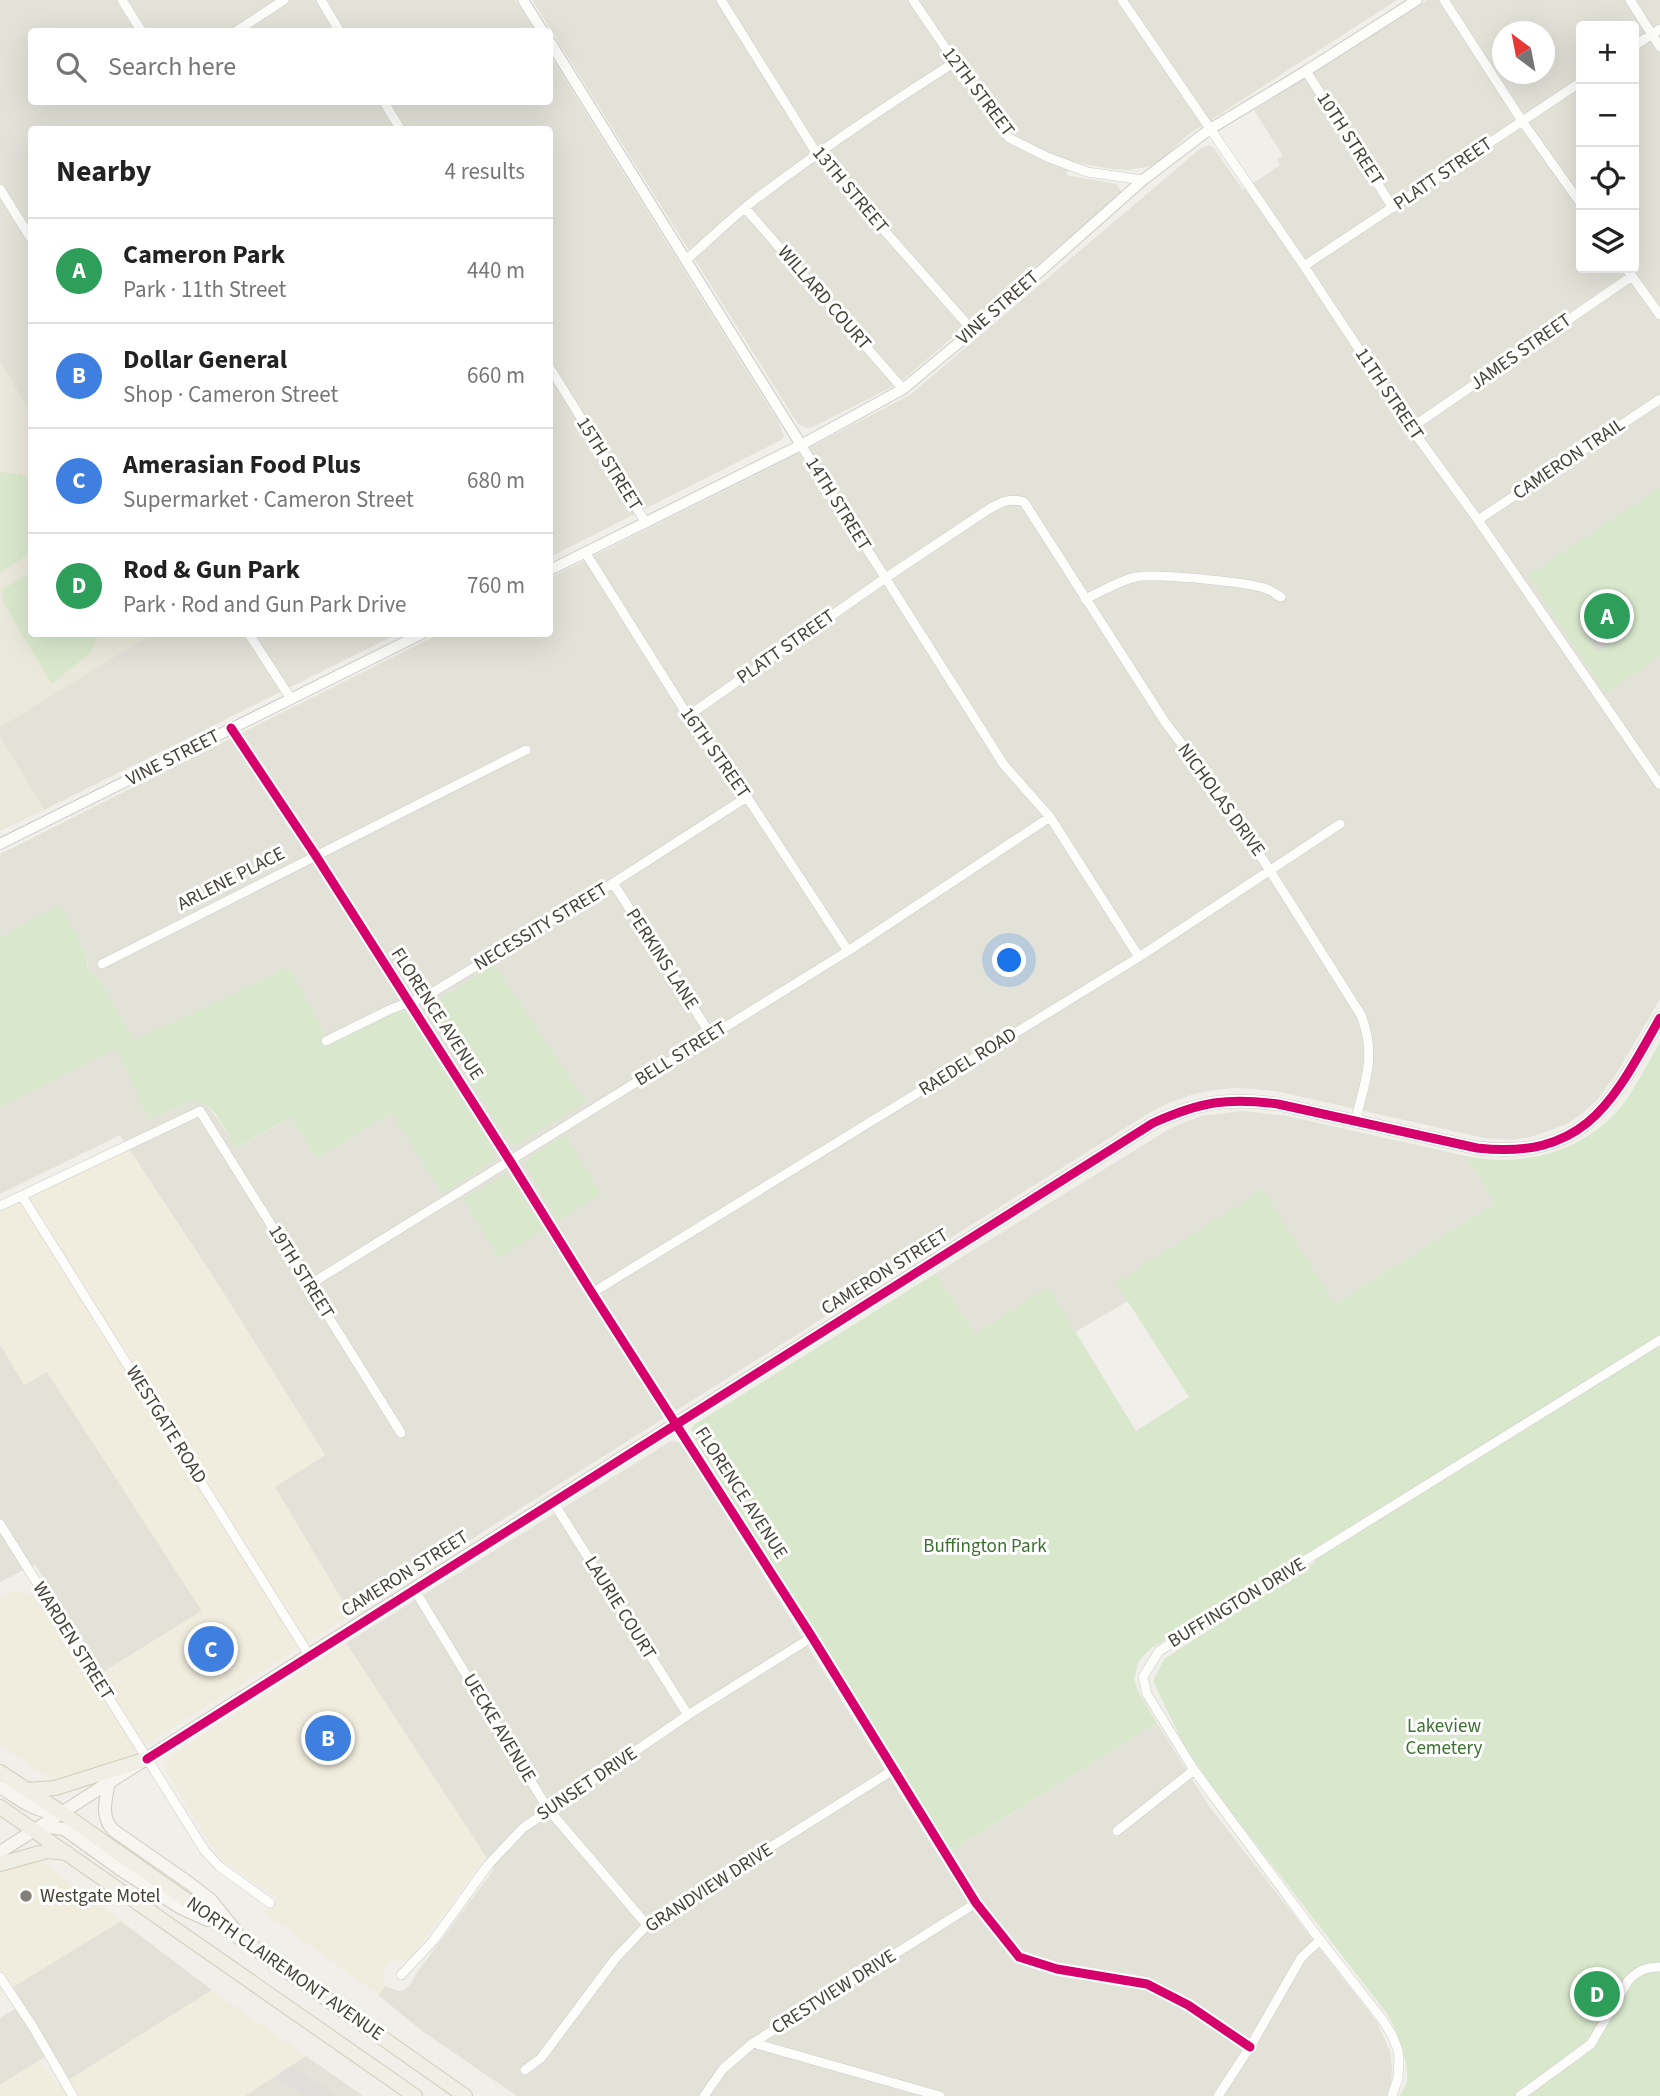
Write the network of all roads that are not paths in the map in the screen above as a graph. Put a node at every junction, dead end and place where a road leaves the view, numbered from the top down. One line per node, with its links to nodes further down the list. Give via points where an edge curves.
1 (122, 0): 11 (street)
2 (284, 0): 12 (street)
3 (321, 0): 13 (street)
4 (523, 0): 14 (street)
5 (721, 0): 26 (street, 13TH STREET)
6 (913, 0): 19 (street, 12TH STREET)
7 (1122, 0): 25 (street, 11TH STREET)
8 (1417, 0): 20 (street, VINE STREET)
9 (1444, 0): 23 (street)
10 (1630, 0): 15 (street)
11 (140, 28)
12 (241, 28)
13 (338, 28)
14 (540, 28)
15 (1656, 32): 16 (street); 18 (street)
16 (1639, 44)
17 (553, 47): 33 (street, 14TH STREET)
18 (1660, 47)
19 (954, 62): 26 (street); 27 (street, 12TH STREET, via 1009,138 1087,172)
20 (1306, 71): 25 (street, VINE STREET); 31 (street, 10TH STREET)
21 (1578, 84): 23 (street, PLATT STREET)
22 (386, 105): 24 (street)
23 (1522, 121): 29 (street); 31 (street, PLATT STREET)
24 (399, 126)
25 (1210, 129): 27 (street, VINE STREET); 34 (street, 11TH STREET)
26 (817, 154): 30 (street); 38 (street, 13TH STREET)
27 (1143, 180): 38 (street, VINE STREET)
28 (0, 189): 32 (street)
29 (1576, 197)
30 (745, 208): 33 (street); 40 (street, WILLARD COURT)
31 (1393, 208): 34 (street, PLATT STREET)
32 (28, 234)
33 (687, 259): 43 (street, 14TH STREET)
34 (1304, 266): 42 (street, 11TH STREET)
35 (1628, 273): 42 (street, JAMES STREET)
36 (1630, 273): 37 (street)
37 (1660, 315)
38 (973, 331): 40 (street, VINE STREET)
39 (553, 373): 46 (street, 15TH STREET)
40 (903, 389): 43 (street, VINE STREET)
41 (1660, 399): 45 (street, CAMERON TRAIL)
42 (1411, 428): 45 (street, 11TH STREET)
43 (801, 445): 46 (street, VINE STREET); 49 (street, 14TH STREET)
44 (1015, 499): 49 (street, PLATT STREET, via 1003,501); 51 (street, NICHOLAS DRIVE, via 1024,502)
45 (1478, 520): 58 (street, 11TH STREET)
46 (646, 523): 47 (street, VINE STREET)
47 (586, 552): 48 (street, VINE STREET); 55 (street, 16TH STREET)
48 (553, 568)
49 (884, 579): 55 (street, PLATT STREET); 60 (street, 14TH STREET, via 1004,765)
50 (1281, 597): 51 (street, via 1249,585 1138,577)
51 (1085, 600): 64 (street, NICHOLAS DRIVE, via 1164,722 1212,781)
52 (251, 637): 54 (street)
53 (415, 637): 54 (street, VINE STREET)
54 (291, 699): 56 (street, VINE STREET)
55 (688, 716): 59 (street, 16TH STREET)
56 (232, 728): 62 (street, VINE STREET); 63 (street, FLORENCE AVENUE)
57 (526, 750): 63 (street, ARLENE PLACE)
58 (1660, 785)
59 (747, 797): 65 (street, NECESSITY STREET); 66 (street, 16TH STREET)
60 (1050, 817): 66 (street, BELL STREET); 67 (street, 14TH STREET)
61 (1340, 824): 64 (street, RAEDEL ROAD)
62 (0, 844)
63 (316, 856): 68 (street, ARLENE PLACE); 69 (street, FLORENCE AVENUE)
64 (1270, 869): 67 (street, RAEDEL ROAD); 73 (street, NICHOLAS DRIVE, via 1368,1031 1371,1050)
65 (613, 883): 69 (street, NECESSITY STREET); 71 (street, PERKINS LANE)
66 (848, 951): 71 (street, BELL STREET)
67 (1139, 957): 78 (street, RAEDEL ROAD)
68 (102, 964)
69 (409, 1003): 72 (street, NECESSITY STREET); 74 (street, FLORENCE AVENUE)
70 (1660, 1018): 73 (main road, CAMERON STREET, via 1612,1100 1598,1115 1537,1147 1477,1148)
71 (711, 1035): 74 (street, BELL STREET)
72 (326, 1041)
73 (1355, 1122): 80 (main road, CAMERON STREET, via 1249,1100 1223,1100 1175,1113)
74 (510, 1161): 77 (street, BELL STREET); 78 (street, FLORENCE AVENUE)
75 (22, 1196): 76 (street); 77 (street, 19TH STREET, via 200,1111); 86 (street, WESTGATE ROAD)
76 (0, 1206)
77 (309, 1285): 81 (street, 19TH STREET)
78 (592, 1293): 80 (street, FLORENCE AVENUE)
79 (1660, 1340): 90 (street, BUFFINGTON DRIVE, via 1159,1651 1143,1677 1147,1694)
80 (676, 1424): 82 (main road, CAMERON STREET); 85 (street, FLORENCE AVENUE)
81 (401, 1433)
82 (553, 1502): 84 (main road, CAMERON STREET); 87 (street, LAURIE COURT)
83 (0, 1524): 88 (street, WARDEN STREET)
84 (414, 1589): 86 (main road, CAMERON STREET); 96 (street, UECKE AVENUE)
85 (812, 1637): 87 (street, SUNSET DRIVE); 89 (street, FLORENCE AVENUE)
86 (309, 1655): 88 (main road, CAMERON STREET)
87 (688, 1715): 96 (street, SUNSET DRIVE)
88 (147, 1759): 92 (main road, CAMERON STREET); 94 (main road, via 57,1788); 103 (street, WARDEN STREET, via 205,1850 219,1866)
89 (893, 1770): 104 (street, FLORENCE AVENUE); 105 (street, GRANDVIEW DRIVE)
90 (1194, 1770): 99 (street); 108 (street, BUFFINGTON DRIVE)
91 (0, 1772): 94 (main road, NORTH CLAIREMONT AVENUE)
92 (109, 1782): 97 (main road, CAMERON STREET); 107 (main road, via 104,1805 107,1824 211,1900)
93 (0, 1787): 97 (main road, via 40,1811)
94 (27, 1790): 97 (main road, NORTH CLAIREMONT AVENUE)
95 (0, 1807): 98 (main road, NORTH CLAIREMONT AVENUE)
96 (548, 1809): 105 (street, UECKE AVENUE); 110 (street, SUNSET DRIVE, via 488,1865 433,1941)
97 (61, 1812): 98 (main road, CAMERON STREET); 106 (main road, NORTH CLAIREMONT AVENUE)
98 (35, 1830): 100 (main road, CAMERON STREET); 101 (main road, NORTH CLAIREMONT AVENUE); 106 (main road, via 64,1829 181,1908)
99 (1117, 1831)
100 (0, 1852)
101 (69, 1854): 102 (main road, via 47,1851); 116 (main road, NORTH CLAIREMONT AVENUE)
102 (0, 1864)
103 (270, 1903)
104 (976, 1903): 112 (street, CRESTVIEW DRIVE); 113 (street, FLORENCE AVENUE, via 1019,1957 1057,1969 1147,1984)
105 (647, 1925): 114 (street, GRANDVIEW DRIVE, via 601,1977 541,2058)
106 (227, 1928): 107 (main road, NORTH CLAIREMONT AVENUE)
107 (243, 1939): 117 (main road, NORTH CLAIREMONT AVENUE)
108 (1320, 1940): 113 (street, via 1301,1958); 121 (street, BUFFINGTON DRIVE, via 1392,2035 1399,2059)
109 (1660, 1967): 122 (street, via 1635,1974 1591,2044)
110 (401, 1975)
111 (0, 1977): 115 (street)
112 (753, 2043): 118 (street, CRESTVIEW DRIVE, via 723,2069); 119 (street)
113 (1250, 2047): 120 (street)
114 (526, 2070)
115 (73, 2096)
116 (415, 2096)
117 (465, 2096)
118 (704, 2096)
119 (940, 2096)
120 (1218, 2096)
121 (1392, 2096)
122 (1520, 2096)

